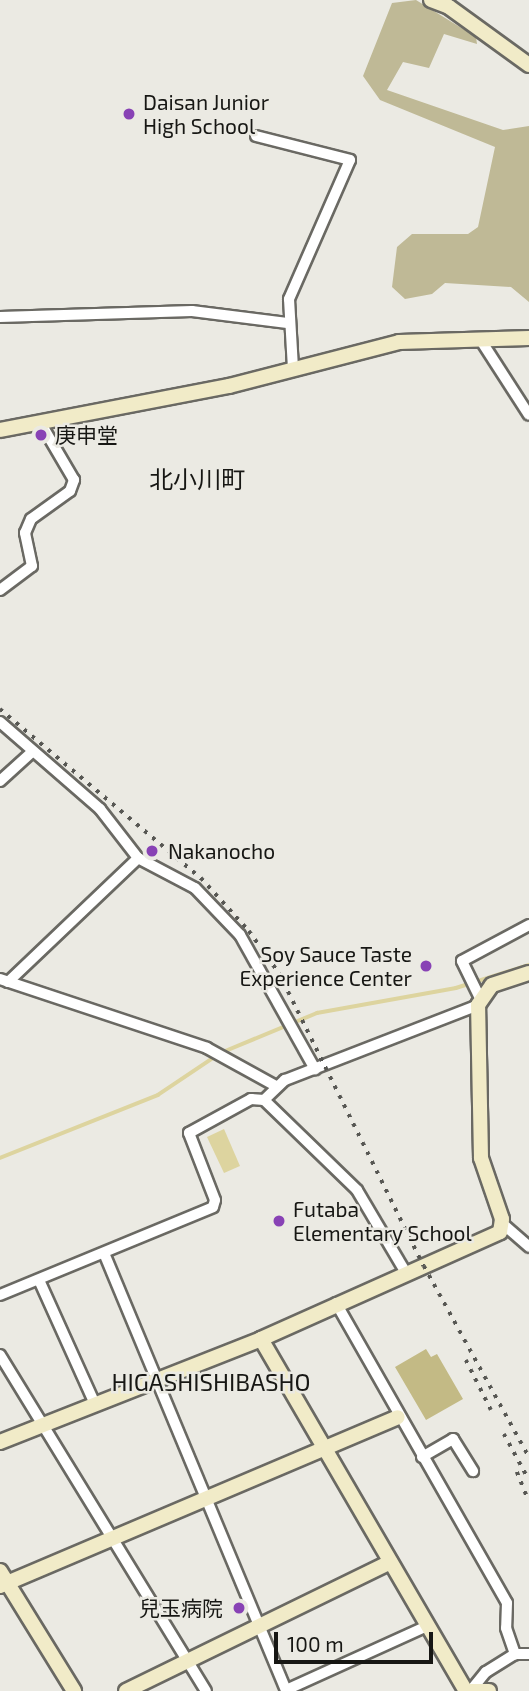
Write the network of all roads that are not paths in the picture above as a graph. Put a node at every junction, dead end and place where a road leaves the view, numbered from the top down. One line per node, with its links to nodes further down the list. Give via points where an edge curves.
1 (435, 1): 2 (street)
2 (529, 65)
3 (256, 136): 5 (street, via 350,160 320,238 298,274)
4 (0, 317): 5 (street, via 192,311)
5 (287, 323): 8 (street)
6 (529, 338): 7 (street)
7 (480, 339): 8 (street, via 399,342); 9 (street)
8 (293, 369): 10 (street)
9 (529, 415)
10 (40, 422): 11 (street); 12 (street, via 74,480 70,491 31,519 25,533 32,566)
11 (0, 430)
12 (0, 590)
13 (0, 722): 14 (street)
14 (33, 751): 15 (street); 16 (street, via 100,809)
15 (0, 781)
16 (138, 858): 19 (street); 21 (street, via 194,888 240,935)
17 (529, 925): 20 (street, via 463,961)
18 (529, 973): 20 (street, via 492,985)
19 (4, 981): 22 (street, via 207,1048)
20 (479, 1000): 21 (street); 24 (street, via 481,1158)
21 (315, 1069): 22 (street)
22 (274, 1085): 23 (street)
23 (264, 1100): 26 (street, via 251,1099 189,1133 215,1200 213,1207); 27 (street, via 357,1190)
24 (503, 1224): 25 (street); 27 (street, via 494,1237)
25 (529, 1247)
26 (104, 1253): 28 (street); 33 (street)
27 (406, 1273): 30 (street)
28 (39, 1280): 29 (street); 34 (street)
29 (0, 1295)
30 (336, 1303): 31 (street); 35 (street)
31 (261, 1339): 33 (street); 38 (street)
32 (0, 1355): 36 (street)
33 (157, 1380): 34 (street); 41 (street)
34 (95, 1404): 36 (street)
35 (398, 1417): 38 (street); 39 (street)
36 (41, 1426): 37 (street); 42 (street)
37 (0, 1442)
38 (324, 1448): 41 (street); 43 (street)
39 (422, 1457): 40 (street, via 453,1439); 47 (street, via 507,1603 506,1628)
40 (473, 1471)
41 (207, 1498): 42 (street); 45 (street)
42 (113, 1538): 44 (street); 49 (street)
43 (390, 1562): 45 (street); 46 (street)
44 (3, 1580): 53 (street)
45 (261, 1625): 49 (street); 51 (street)
46 (427, 1626): 51 (street); 52 (street)
47 (515, 1654): 48 (street); 52 (street, via 478,1678)
48 (529, 1654)
49 (188, 1661): 50 (street); 55 (street)
50 (153, 1685): 54 (street)
51 (286, 1690)
52 (469, 1690): 56 (street)
53 (74, 1691)
54 (127, 1691)
55 (206, 1691)
56 (489, 1691)

